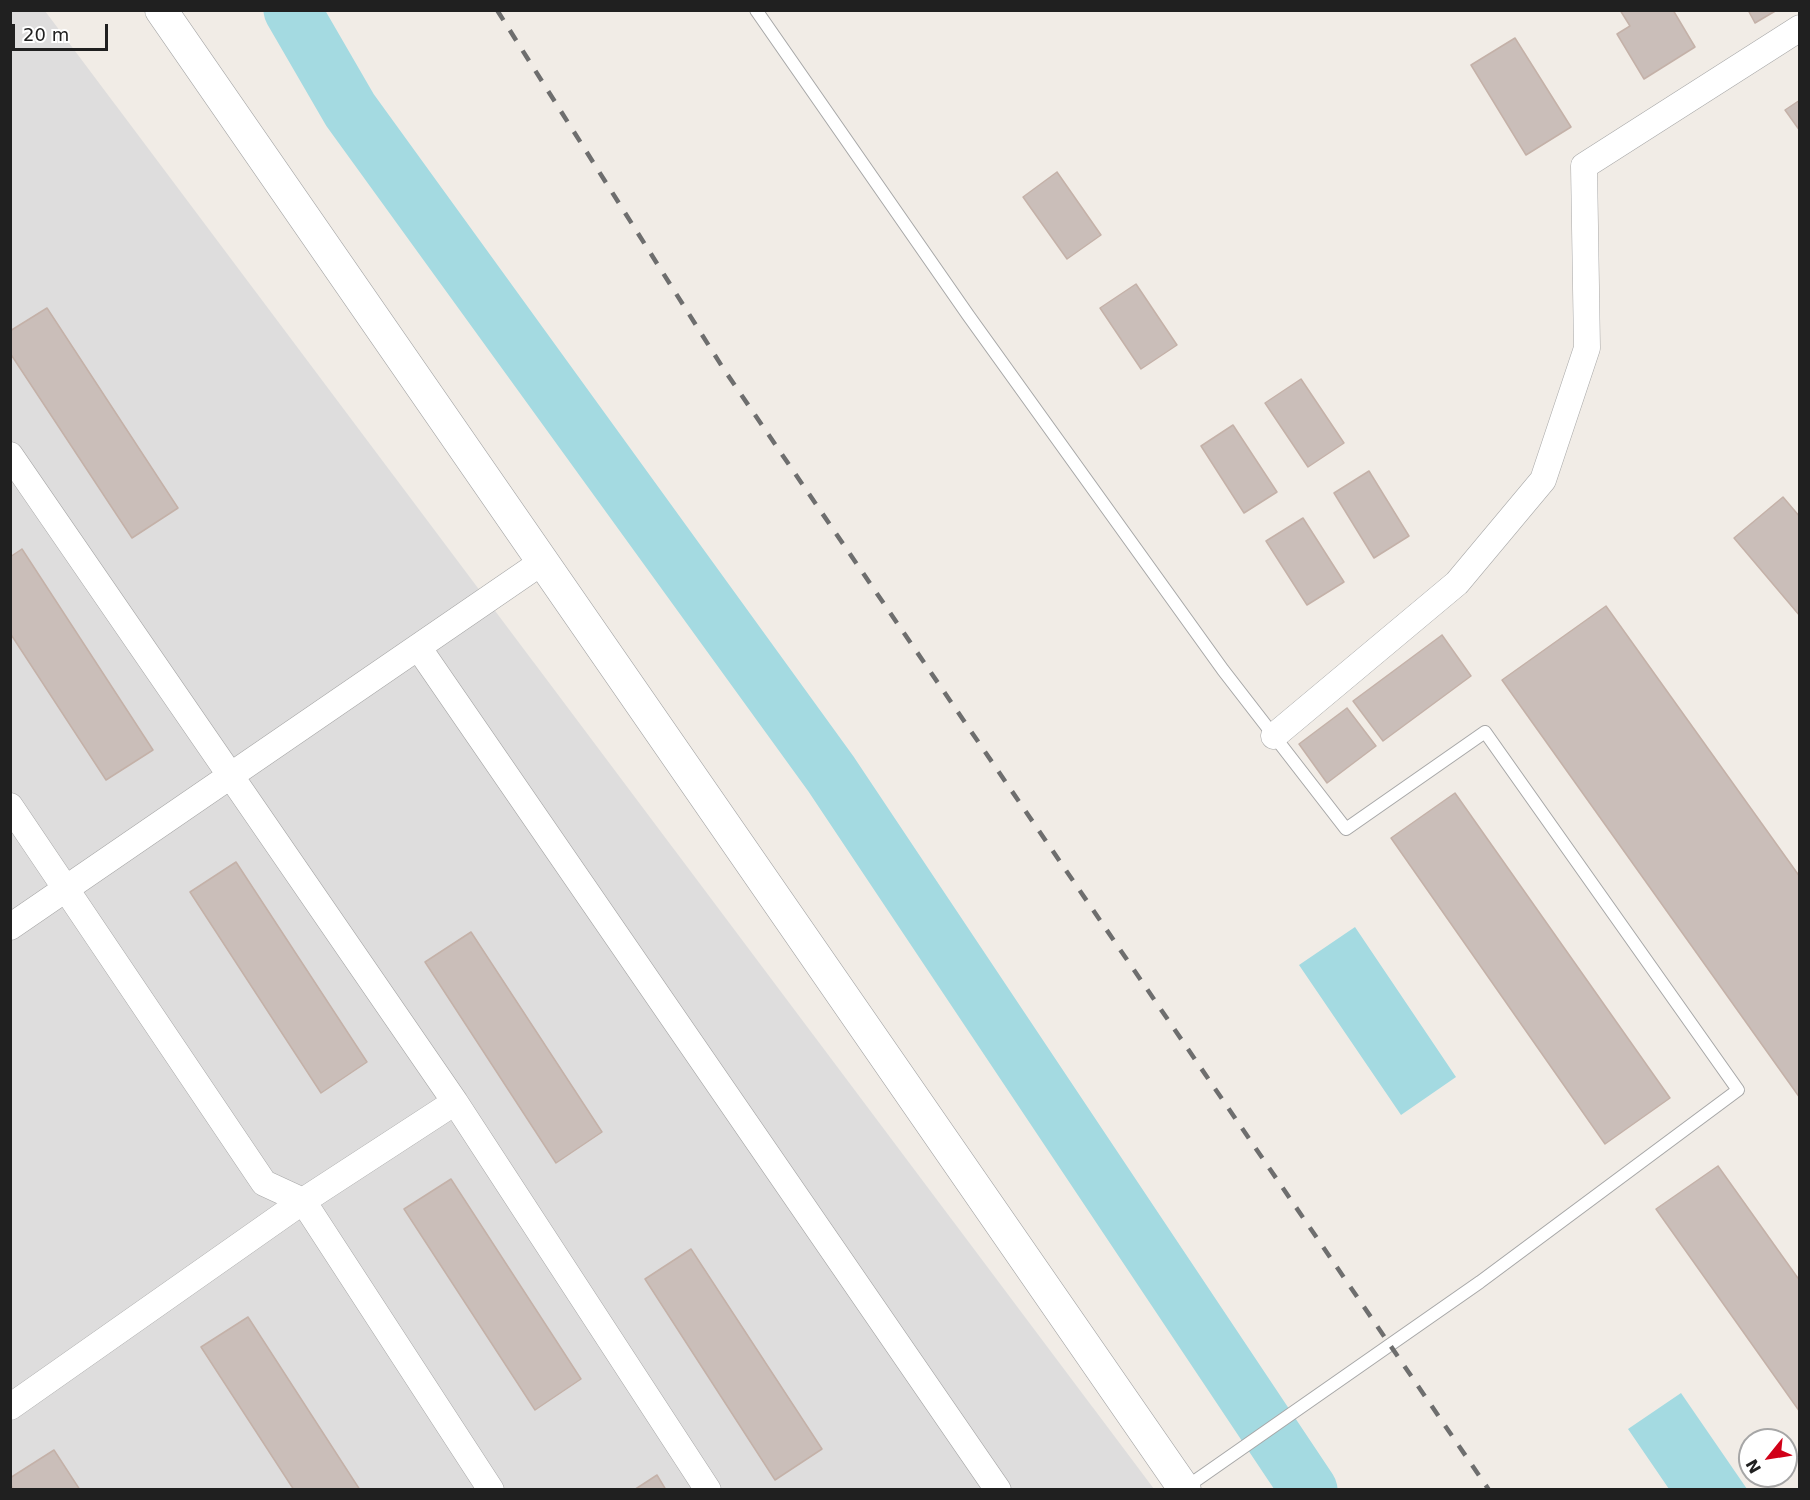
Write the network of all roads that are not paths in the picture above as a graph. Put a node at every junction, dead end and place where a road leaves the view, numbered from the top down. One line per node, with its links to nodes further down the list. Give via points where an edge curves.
1 (161, 10): 5 (street)
2 (756, 10): 7 (lane, via 968,315)
3 (1800, 28): 7 (street, via 1584,166 1587,348 1544,480 1457,583)
4 (10, 455): 8 (street)
5 (542, 562): 6 (street); 15 (street)
6 (418, 647): 8 (street); 18 (street)
7 (1274, 736): 15 (lane, via 1346,830 1485,732 1738,1090 1480,1282)
8 (231, 776): 10 (street); 12 (street)
9 (10, 806): 10 (street)
10 (66, 889): 11 (street); 13 (street, via 264,1183)
11 (10, 927)
12 (455, 1102): 13 (street); 17 (street)
13 (303, 1201): 14 (street); 16 (street)
14 (10, 1407)
15 (1185, 1489)
16 (491, 1490)
17 (708, 1490)
18 (998, 1490)

